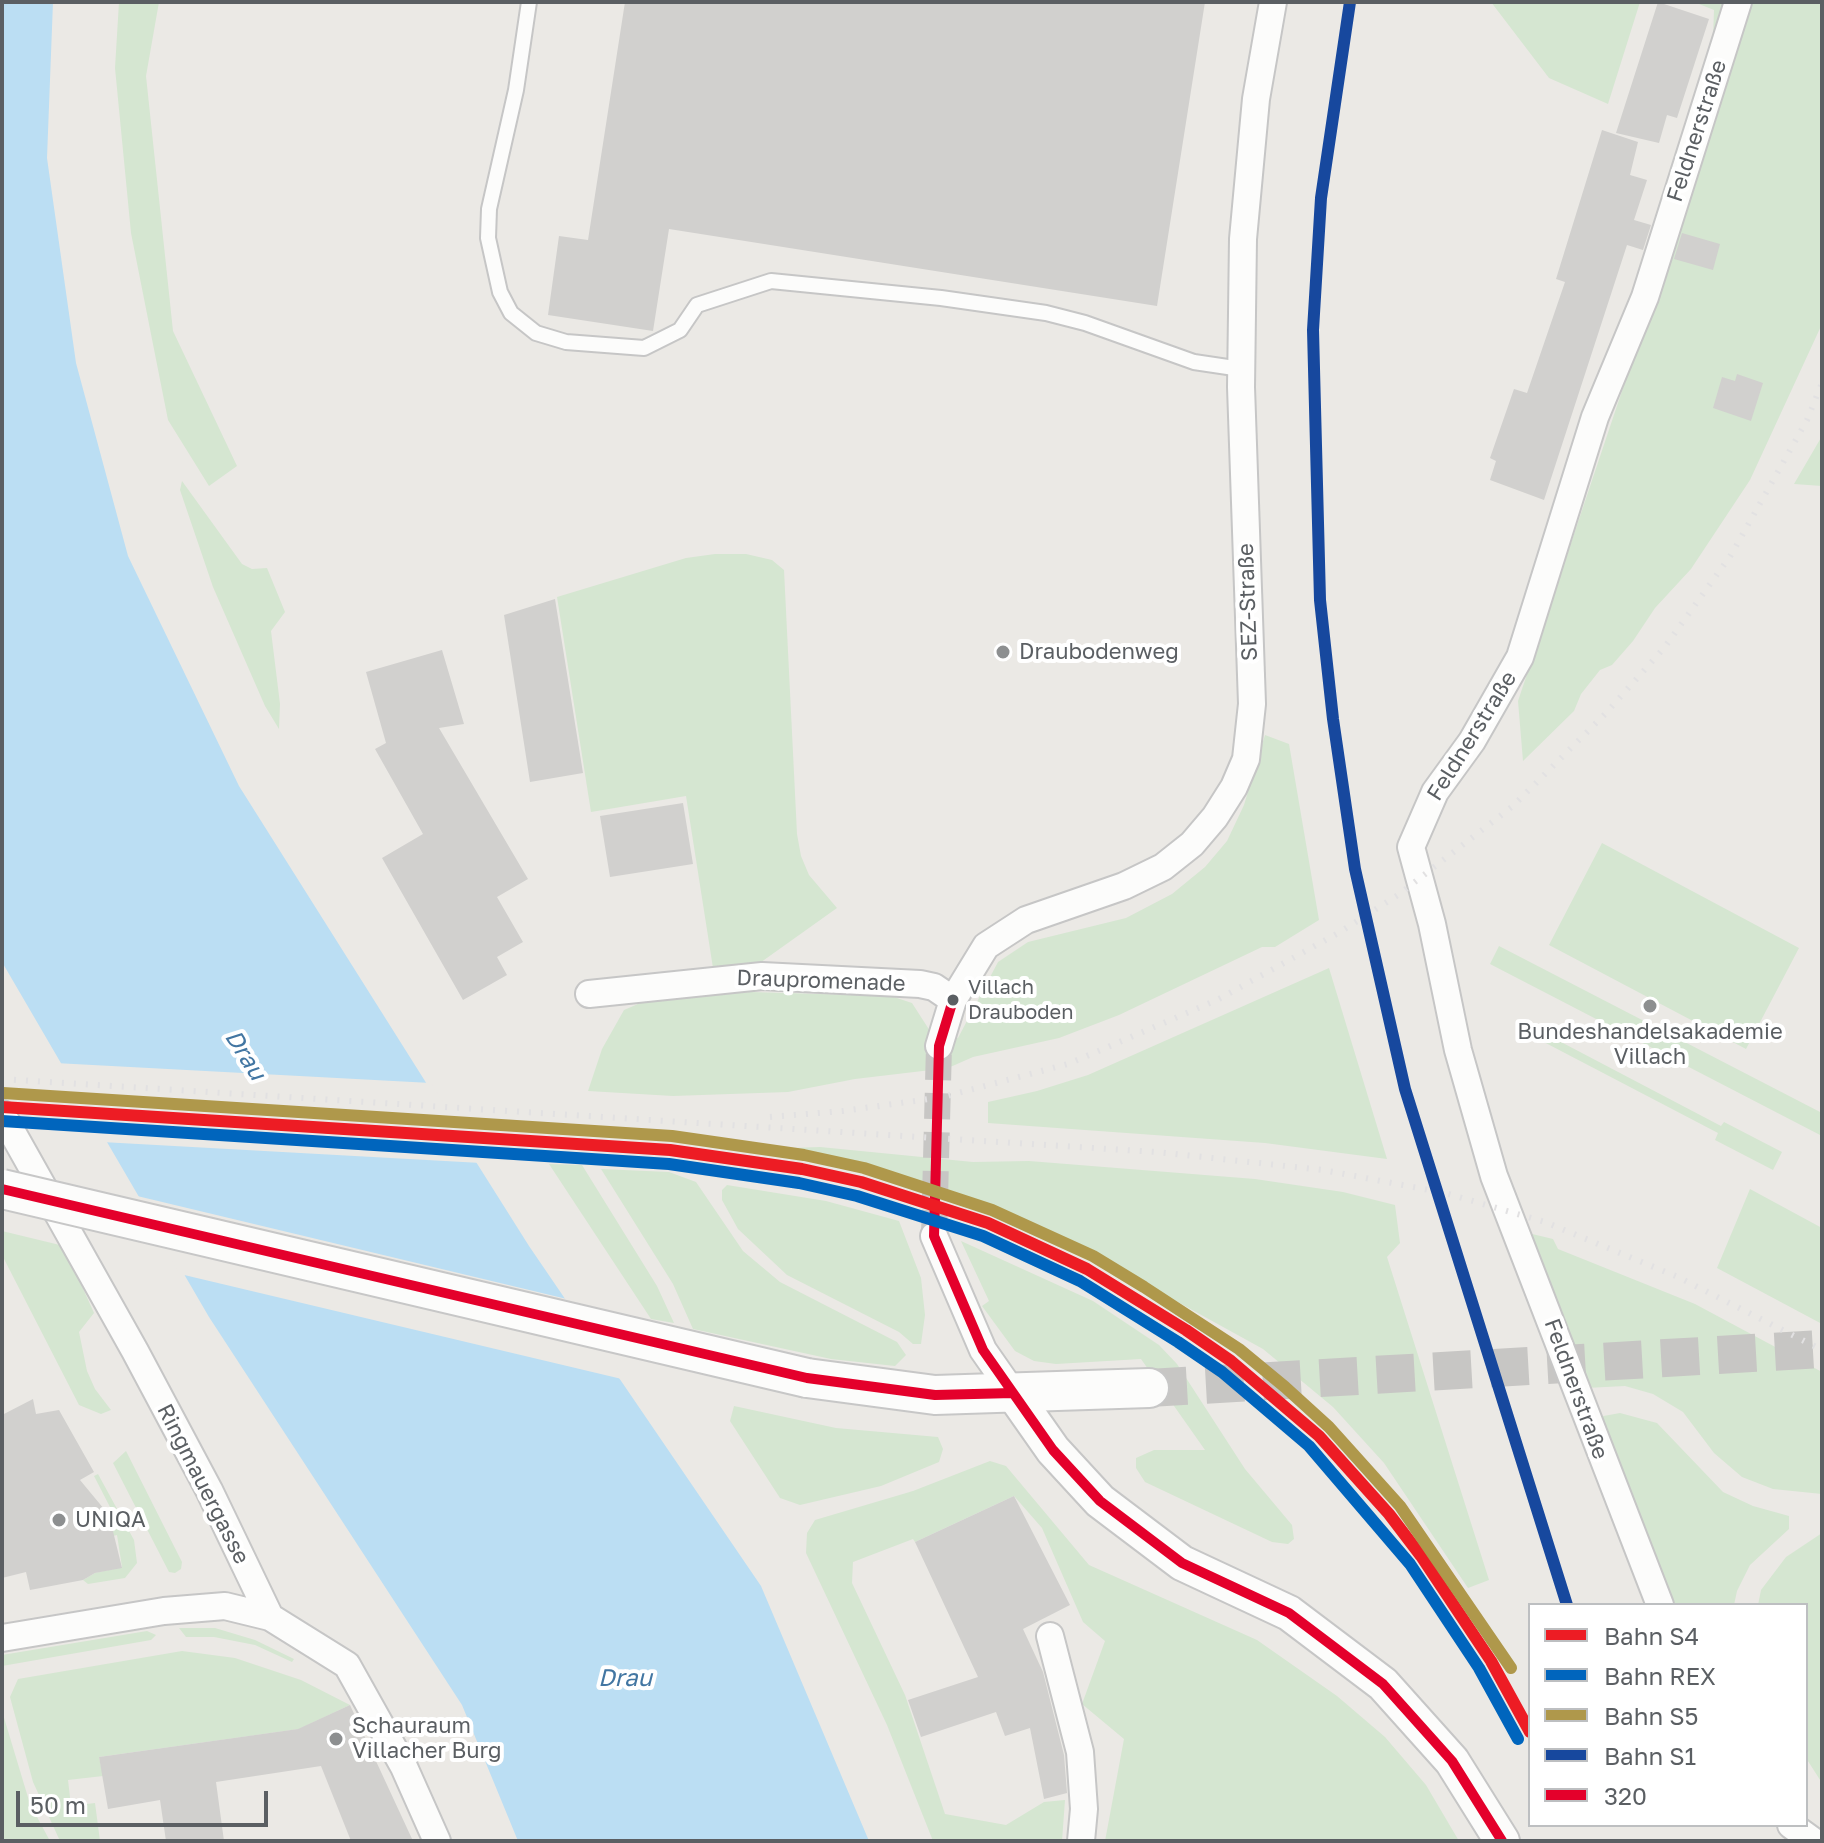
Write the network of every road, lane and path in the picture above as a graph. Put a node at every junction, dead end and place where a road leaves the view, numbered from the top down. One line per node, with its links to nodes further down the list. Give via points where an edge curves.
1 (529, 2): 4 (lane, via 488,238 500,292 511,313 536,333 566,342 644,348 680,330 697,305 771,281 1046,313 1194,362)
2 (1273, 2): 4 (street, SEZ-Straße, via 1256,99 1243,239)
3 (1738, 2): 13 (street, Feldnerstraße, via 1645,297 1595,417 1520,657 1472,741 1435,792 1411,847 1458,1050 1494,1176)
4 (1241, 369): 6 (street, SEZ-Straße, via 1252,704 1250,742 1241,773 1215,817 1177,856 1144,877 1004,932 978,956)
5 (589, 994): 6 (street, Draupromenade, via 762,976 920,984)
6 (953, 1000): 7 (street, SEZ-Straße)
7 (939, 1046)
8 (2, 1114): 14 (street, Ringmauergasse, via 150,1379)
9 (2, 1189): 12 (main road, bridge, via 807,1378 935,1395)
10 (934, 1236): 12 (street, via 983,1350)
11 (1149, 1388): 12 (main road)
12 (1013, 1393): 20 (street, via 1053,1450 1100,1501 1182,1563 1289,1613 1383,1684 1452,1761)
13 (1659, 1603)
14 (270, 1617): 16 (street, via 225,1606); 18 (street, via 347,1665 404,1767)
15 (1050, 1636): 19 (street, via 1080,1752)
16 (2, 1638)
17 (1794, 1827): 21 (street)
18 (437, 1841)
19 (1081, 1841)
20 (1502, 1841)
21 (1813, 1841)

